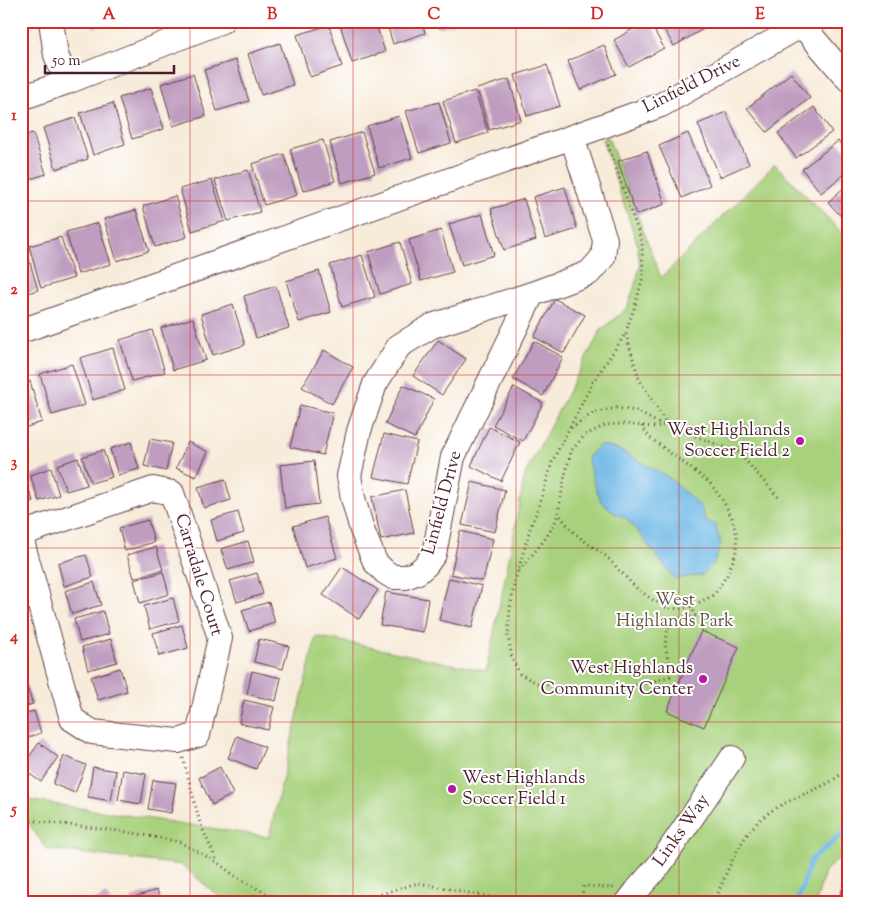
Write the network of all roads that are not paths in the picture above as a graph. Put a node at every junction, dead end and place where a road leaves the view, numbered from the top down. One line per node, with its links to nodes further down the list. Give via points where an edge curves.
1 (51, 21): 5 (street, via 56,55)
2 (222, 21): 5 (street)
3 (804, 23): 4 (street); 7 (street, Linfield Drive, via 661,105)
4 (848, 79)
5 (67, 82): 6 (street)
6 (21, 98)
7 (572, 137): 8 (street, Linfield Drive, via 605,240 603,257 589,273); 9 (street, Linfield Drive)
8 (532, 294): 8 (street, Linfield Drive, via 432,326 399,346 376,384 359,431 350,476 353,498 374,562 393,577 418,572 434,554 453,457)
9 (21, 331)
10 (21, 536): 10 (street, Carradale Court, via 153,489 172,493 220,638 198,735 178,741 92,732 72,719)
11 (732, 758): 12 (street, Links Way, via 660,864)
12 (633, 895)

